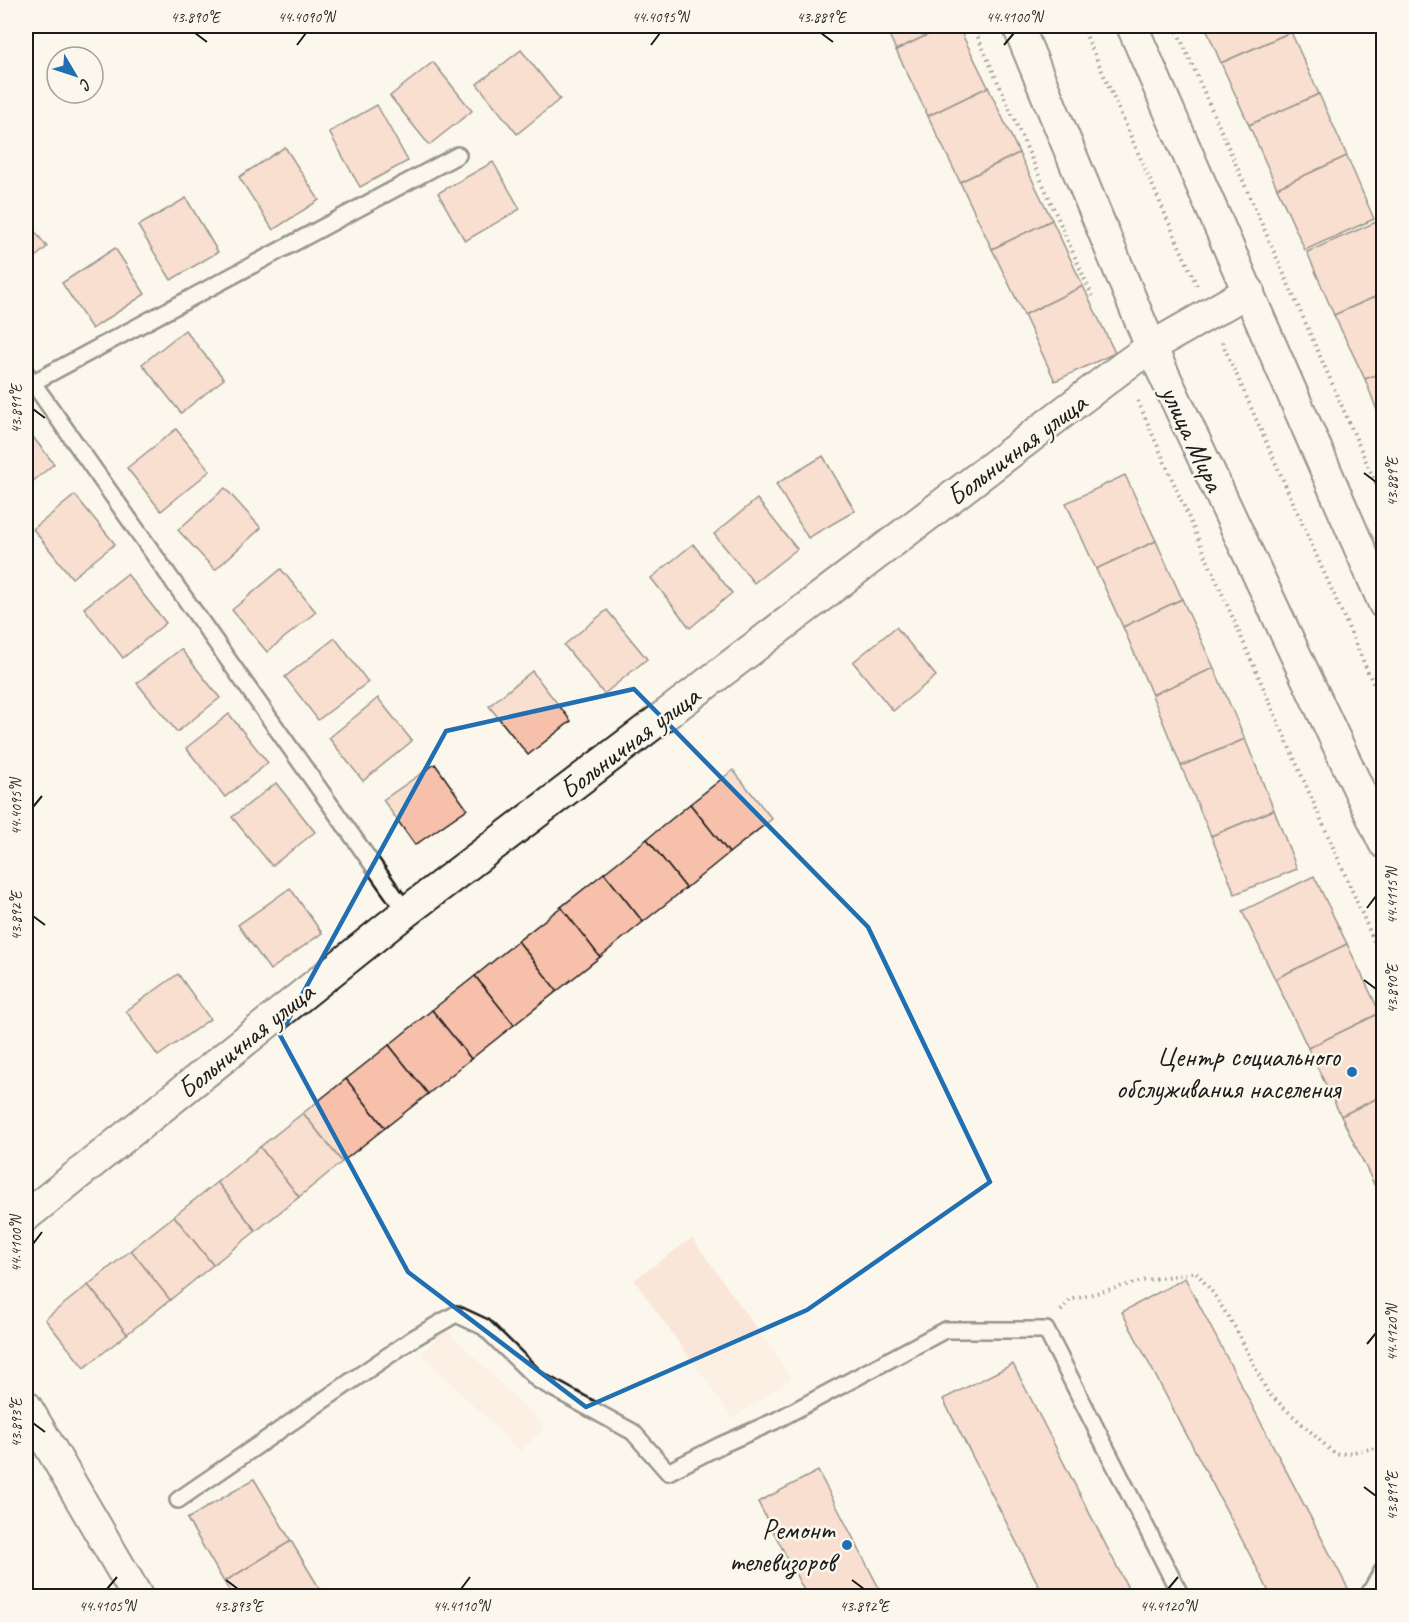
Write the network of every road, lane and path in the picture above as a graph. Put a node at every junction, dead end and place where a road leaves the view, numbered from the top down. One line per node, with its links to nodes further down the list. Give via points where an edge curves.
1 (973, 26): 8 (path)
2 (1018, 26): 10 (street, улица Мира)
3 (1082, 26): 9 (path)
4 (1132, 26): 7 (street)
5 (1175, 26): 13 (path)
6 (458, 155): 12 (lane)
7 (1249, 291): 9 (street, Больничная улица); 14 (street)
8 (1096, 304)
9 (1209, 314): 10 (street, Больничная улица); 15 (path)
10 (1151, 347): 11 (street, Больничная улица); 16 (street, улица Мира)
11 (1123, 368): 17 (street, Больничная улица); 18 (path)
12 (29, 378): 17 (lane)
13 (1383, 502)
14 (1383, 604)
15 (1383, 708)
16 (1383, 843)
17 (406, 912): 19 (street, Больничная улица)
18 (1383, 964)
19 (26, 1216)
20 (1046, 1330): 22 (path, via 1070,1300 1196,1272 1236,1329 1268,1393 1336,1455); 23 (lane, via 945,1330 776,1421 668,1472 633,1432 538,1380 484,1327 456,1314 414,1338); 26 (lane)
21 (26, 1406): 25 (street)
22 (1383, 1450)
23 (178, 1500)
24 (1383, 1568): 27 (lane)
25 (137, 1596)
26 (1181, 1596)
27 (1368, 1596)

